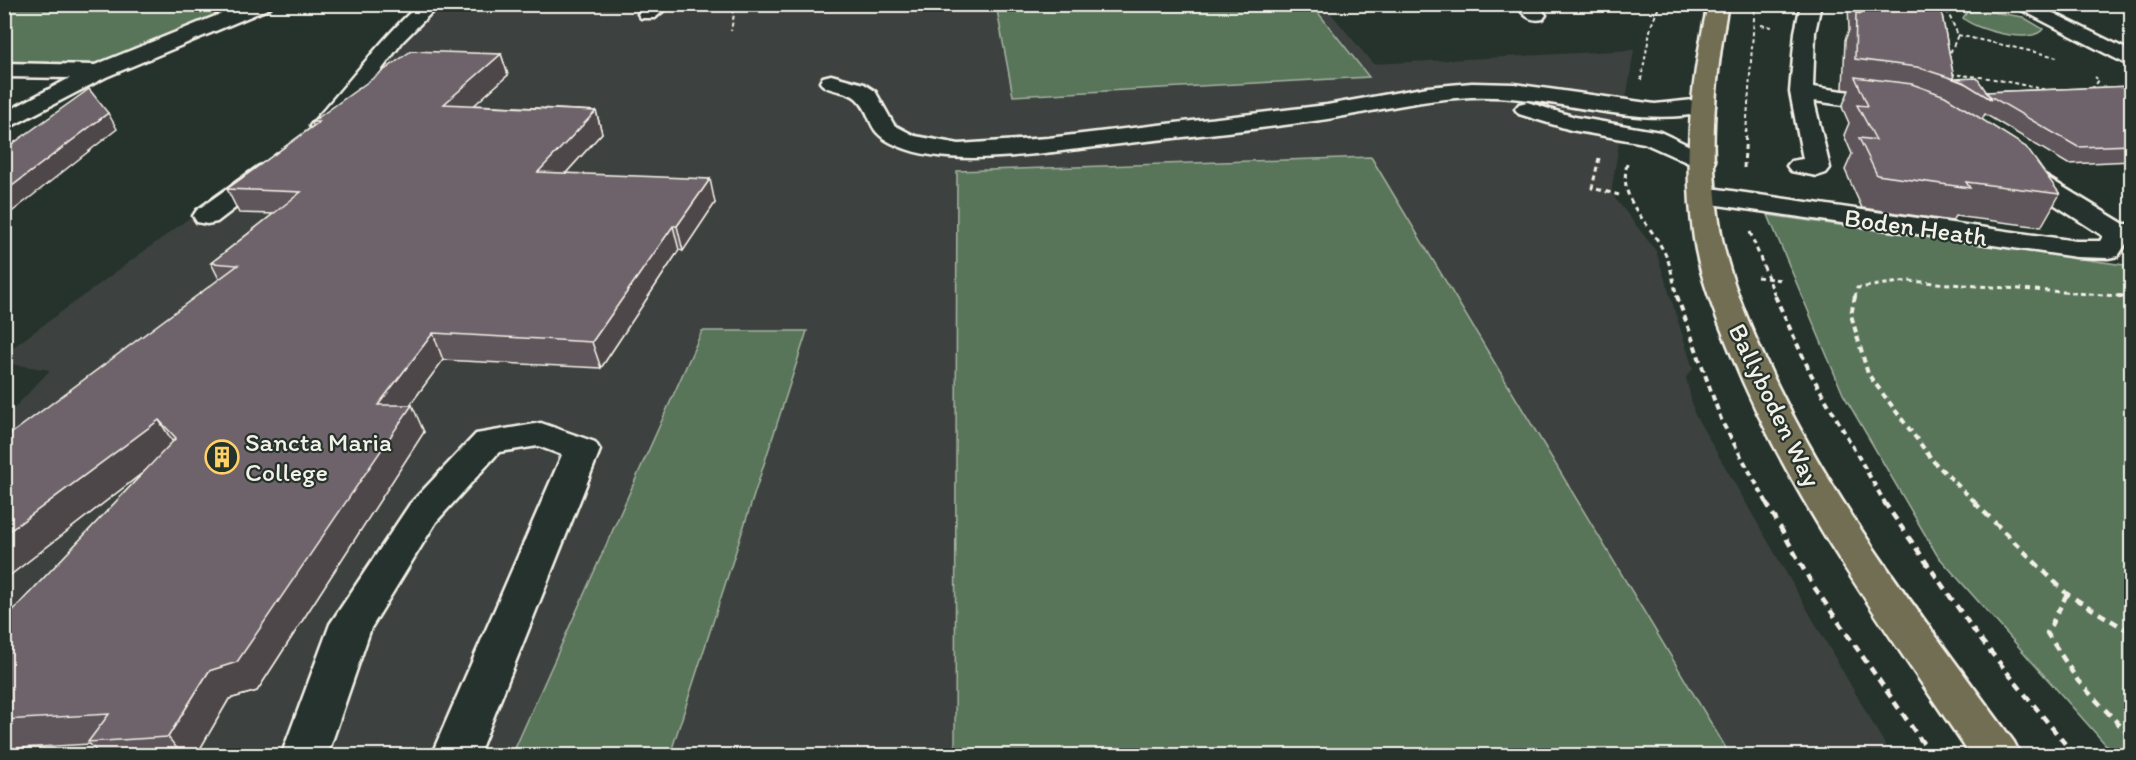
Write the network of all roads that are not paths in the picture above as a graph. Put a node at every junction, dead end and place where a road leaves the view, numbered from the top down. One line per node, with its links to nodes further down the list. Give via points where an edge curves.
1 (263, 4): 8 (street)
2 (431, 4): 18 (street, via 396,37 354,91 298,149)
3 (1718, 4): 12 (main road, Ballyboden Way)
4 (1811, 4): 11 (street)
5 (2019, 4): 6 (street)
6 (2128, 57)
7 (4, 70): 8 (street)
8 (98, 72): 14 (street)
9 (831, 82): 10 (street, via 867,96 885,130 908,142 959,151 1083,141)
10 (1472, 90): 12 (street, via 1514,91 1655,111); 17 (street, Boden Heath, via 1570,123 1651,137)
11 (1801, 92): 13 (street); 16 (street, via 1817,168)
12 (1703, 106): 17 (main road, Ballyboden Way)
13 (1913, 110)
14 (4, 123)
15 (2005, 162): 19 (street, Boden Heath, via 2081,212)
16 (1800, 166)
17 (1703, 178): 19 (street, Boden Heath, via 1745,202 2076,249 2109,250); 22 (main road, Ballyboden Way, via 1715,271 1754,375 1807,478)
18 (207, 216)
19 (2125, 232)
20 (304, 756): 21 (street, via 351,624 423,513 488,442 541,434 582,450)
21 (454, 756)
22 (1998, 756)

